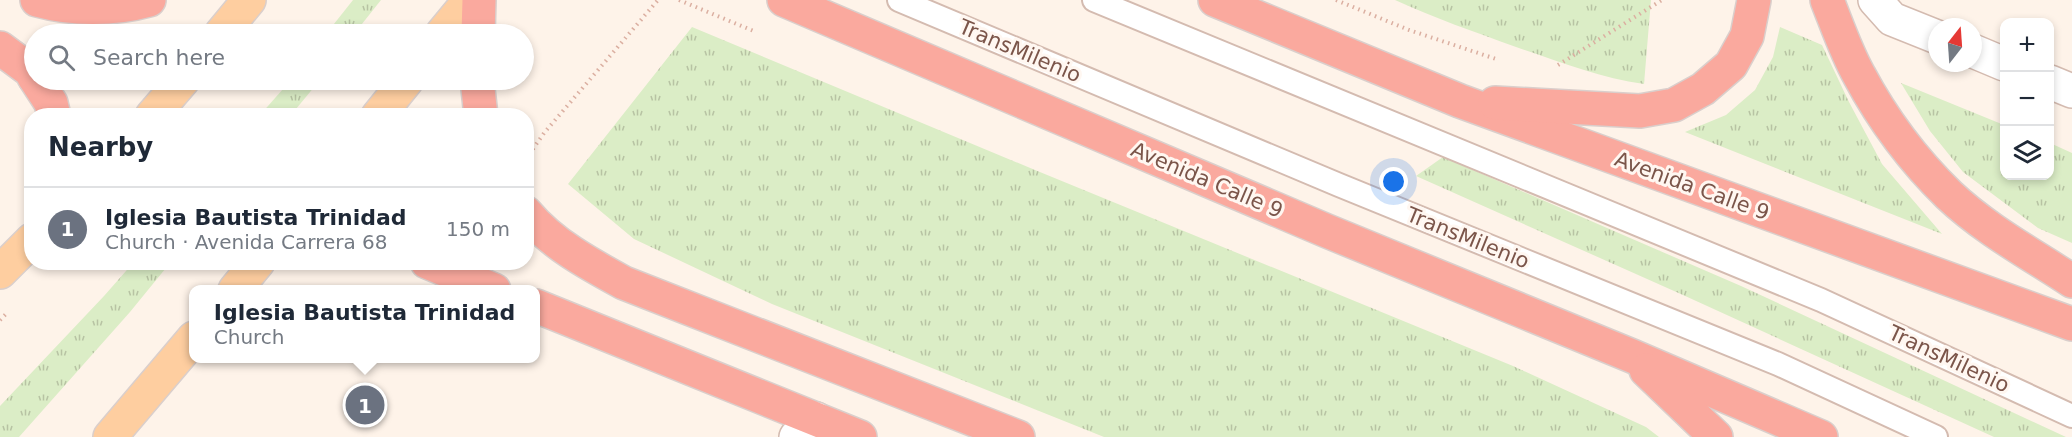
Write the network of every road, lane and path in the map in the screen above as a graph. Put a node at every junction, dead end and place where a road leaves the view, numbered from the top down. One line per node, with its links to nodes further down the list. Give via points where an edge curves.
1 (37, 0): 2 (highway, via 101,7 129,6)
2 (149, 0)
3 (249, 0): 16 (main road)
4 (470, 0): 17 (main road)
5 (479, 0): 18 (highway)
6 (658, 0): 37 (path)
7 (784, 0): 49 (highway, Avenida Calle 9)
8 (899, 0): 58 (lane, TransMilenio, via 1778,364)
9 (1095, 0): 50 (lane, TransMilenio, via 1821,300)
10 (1215, 0): 32 (highway, Avenida Calle 9)
11 (1336, 0): 23 (path)
12 (1662, 0): 25 (path)
13 (1754, 0): 32 (highway, via 1747,36 1731,65 1703,89 1674,105 1640,111)
14 (1827, 0): 43 (highway, via 1858,75 1919,162 1950,196 1991,228)
15 (1875, 0): 19 (street, via 1892,19)
16 (229, 24)
17 (450, 24)
18 (478, 24)
19 (1928, 33)
20 (0, 48): 24 (highway)
21 (1982, 55): 22 (street)
22 (2000, 62)
23 (1508, 64)
24 (24, 66)
25 (1551, 69)
26 (2054, 84): 31 (street)
27 (43, 90): 33 (highway)
28 (174, 90): 34 (main road)
29 (398, 90): 35 (main road)
30 (478, 90): 36 (highway)
31 (2072, 91)
32 (1460, 101): 47 (highway, Avenida Calle 9)
33 (52, 108)
34 (159, 108)
35 (384, 108)
36 (480, 108)
37 (534, 147)
38 (534, 220): 54 (highway, via 561,245 624,283)
39 (24, 248): 42 (main road)
40 (251, 270): 44 (main road)
41 (446, 270): 45 (highway)
42 (0, 272)
43 (2072, 281)
44 (239, 285)
45 (482, 285)
46 (540, 308): 51 (highway)
47 (2072, 324)
48 (189, 344): 52 (main road)
49 (1632, 356): 55 (highway); 56 (highway, Avenida Calle 9); 57 (highway, Avenida Calle 9)
50 (2072, 416)
51 (806, 428): 53 (highway)
52 (110, 437)
53 (860, 437)
54 (1018, 437)
55 (1716, 437)
56 (1770, 437)
57 (1821, 437)
58 (1936, 437)

